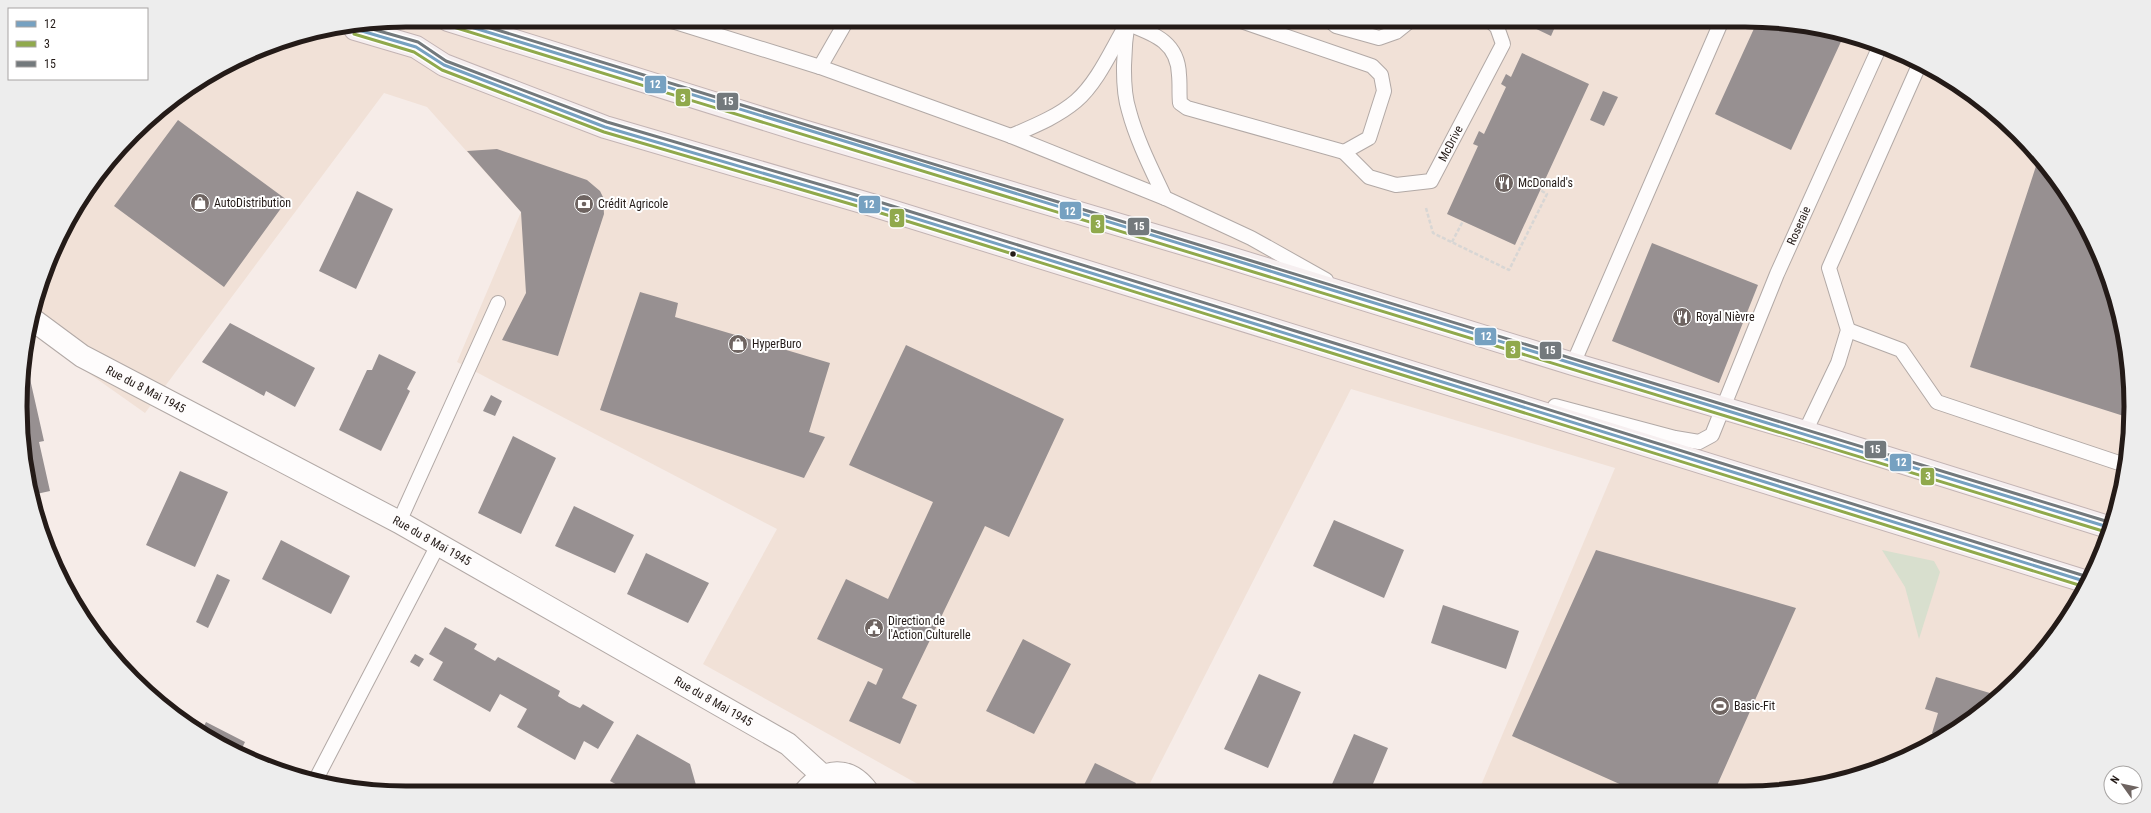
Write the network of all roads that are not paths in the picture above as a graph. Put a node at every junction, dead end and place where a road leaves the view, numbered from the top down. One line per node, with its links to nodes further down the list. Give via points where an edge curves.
1 (470, 27): 19 (main road, via 803,131)
2 (692, 27): 14 (lane)
3 (843, 27): 14 (lane)
4 (1125, 27): 16 (lane, via 1090,85 1077,100 1043,122)
5 (1128, 27): 18 (lane, via 1125,62 1128,110)
6 (1139, 27): 17 (lane, via 1154,34 1175,52 1180,103 1187,108)
7 (1258, 27): 17 (lane, via 1372,66 1381,75 1384,91 1369,138)
8 (1340, 27): 9 (lane, via 1379,38)
9 (1402, 27)
10 (1497, 27): 17 (lane, McDrive, via 1503,44 1432,181 1396,185 1369,177)
11 (1719, 27): 23 (lane)
12 (358, 30): 24 (main road, via 416,47 444,65 605,127 872,205)
13 (1878, 51): 25 (lane, Roseraie, via 1777,274)
14 (820, 66): 16 (lane)
15 (1917, 69): 22 (lane, via 1829,268)
16 (1011, 136): 18 (lane)
17 (1344, 152)
18 (1165, 198): 19 (lane, via 1251,238)
19 (1354, 296): 23 (main road)
20 (498, 303): 28 (lane)
21 (36, 322): 28 (street, Rue du 8 Mai 1945, via 82,356)
22 (1848, 330): 26 (lane, via 1838,363); 27 (lane, via 1901,350 1937,402)
23 (1572, 364): 25 (main road)
24 (1492, 397): 25 (lane, Roseraie, via 1539,401 1699,442 1712,435); 31 (main road)
25 (1722, 407): 26 (main road)
26 (1805, 432): 29 (main road)
27 (2120, 463)
28 (399, 522): 30 (street, Rue du 8 Mai 1945)
29 (2105, 526)
30 (438, 545): 32 (lane); 33 (street, Rue du 8 Mai 1945, via 788,744)
31 (2081, 581)
32 (318, 775)
33 (823, 776): 34 (street); 35 (street, via 833,773 854,777)
34 (810, 786)
35 (862, 786)

